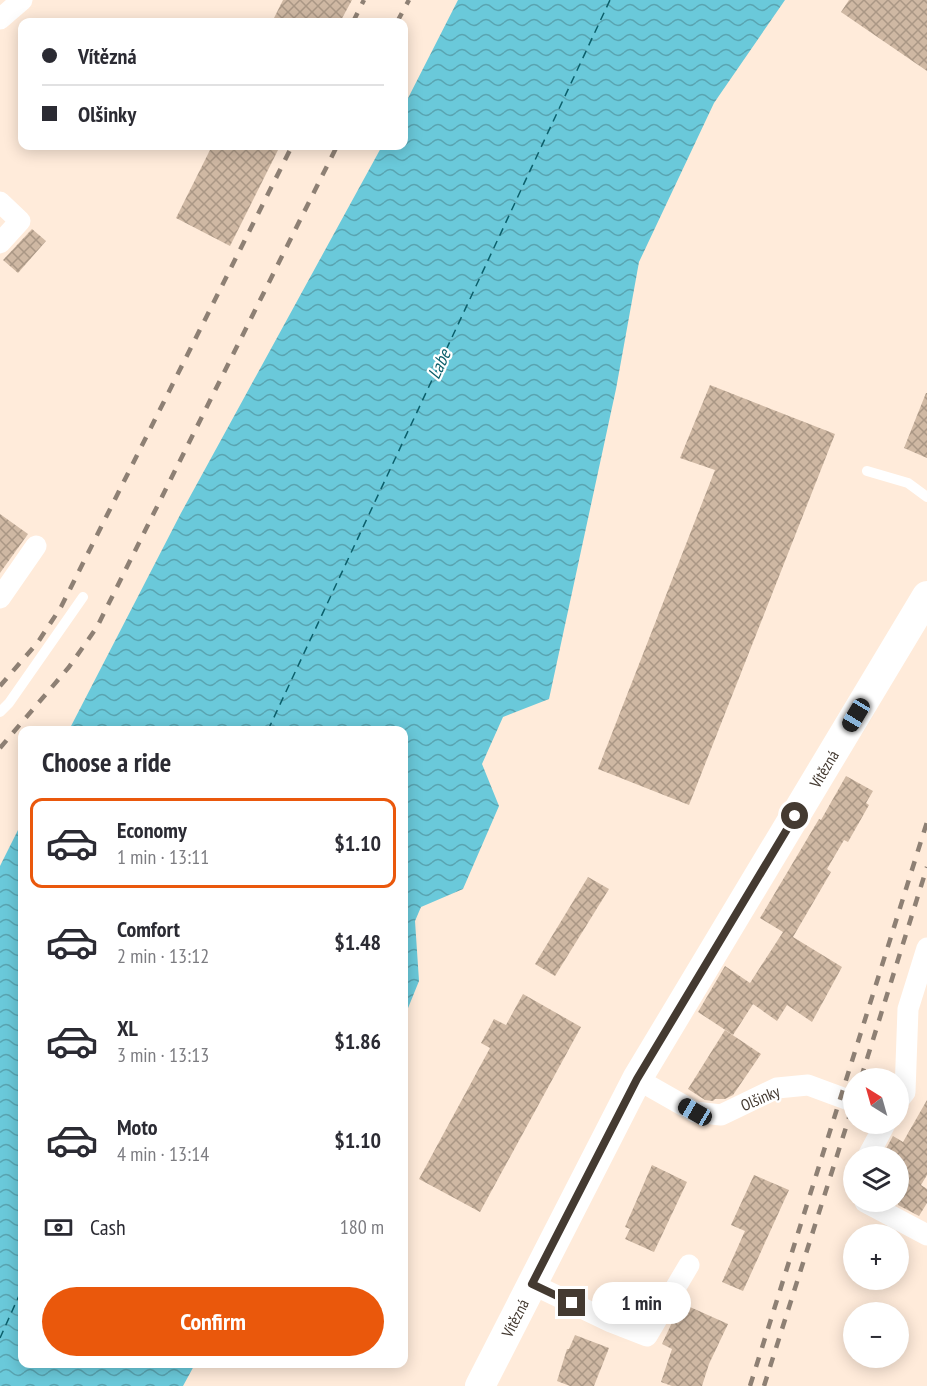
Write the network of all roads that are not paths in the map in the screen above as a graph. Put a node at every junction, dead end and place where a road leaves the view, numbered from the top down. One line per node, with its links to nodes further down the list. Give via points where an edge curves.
1 (22, 0): 2 (street)
2 (0, 19)
3 (0, 202): 4 (street, via 20,221)
4 (0, 243)
5 (867, 471): 6 (lane, via 909,483)
6 (927, 497)
7 (36, 546): 10 (street)
8 (927, 596): 14 (main road, Vítězná)
9 (83, 597): 11 (lane)
10 (0, 598)
11 (0, 712)
12 (927, 948): 13 (street, via 908,1009)
13 (906, 1068)
14 (637, 1079): 15 (street, Olšinky, via 695,1112 721,1115 777,1088 808,1085); 19 (main road, Vítězná)
15 (843, 1098)
16 (884, 1212): 17 (street)
17 (927, 1235)
18 (689, 1265): 19 (street, via 646,1336)
19 (532, 1284): 20 (main road, Vítězná)
20 (480, 1386)

